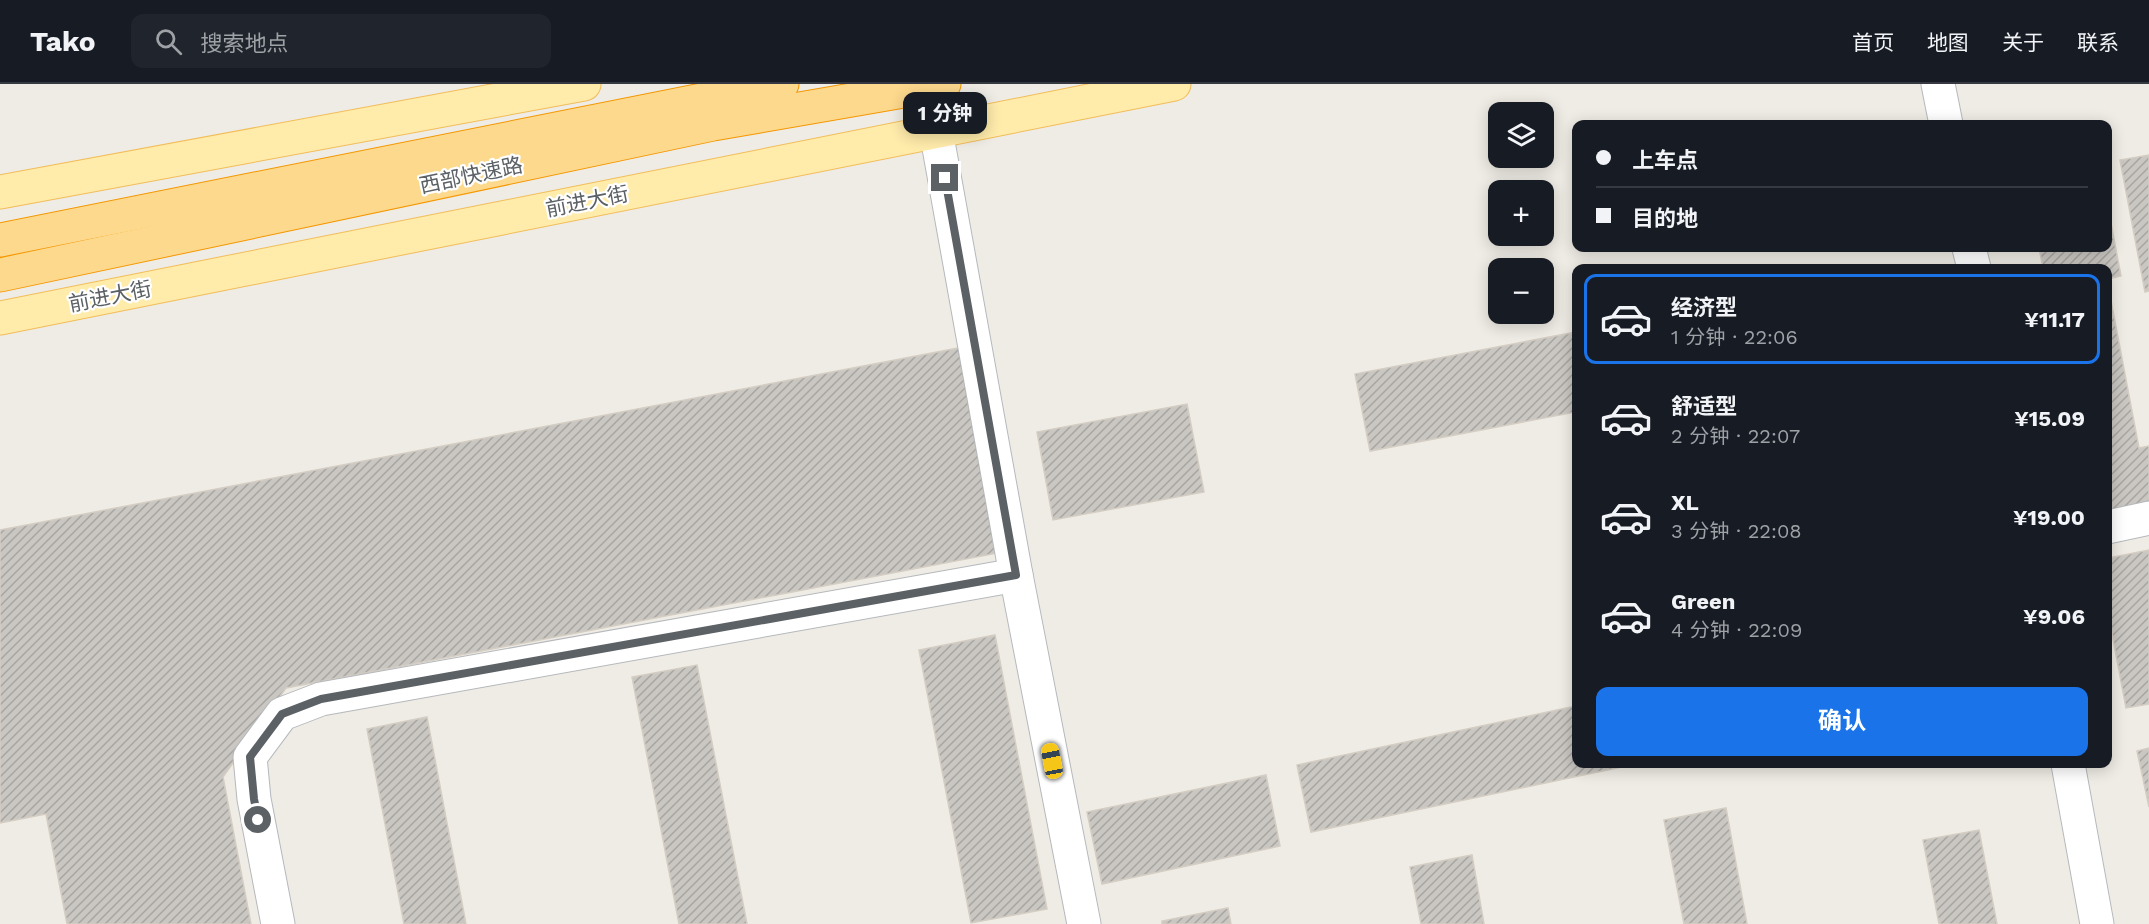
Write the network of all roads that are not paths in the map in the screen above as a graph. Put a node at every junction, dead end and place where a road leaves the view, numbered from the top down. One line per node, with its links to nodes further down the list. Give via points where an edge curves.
1 (584, 84): 8 (main road)
2 (782, 84): 9 (highway, 西部快速路)
3 (944, 84): 10 (highway, 西部快速路, via 712,124)
4 (1174, 84): 7 (main road, 前进大街)
5 (1938, 84): 6 (street)
6 (1945, 120)
7 (936, 131): 11 (main road, 前进大街); 14 (street)
8 (1, 186)
9 (0, 240)
10 (0, 275)
11 (0, 318)
12 (2149, 518): 13 (street)
13 (2112, 526)
14 (1016, 575): 16 (street, via 321,699 282,714 250,757 254,799); 17 (street)
15 (2069, 768): 18 (street)
16 (278, 924)
17 (1084, 924)
18 (2097, 924)

